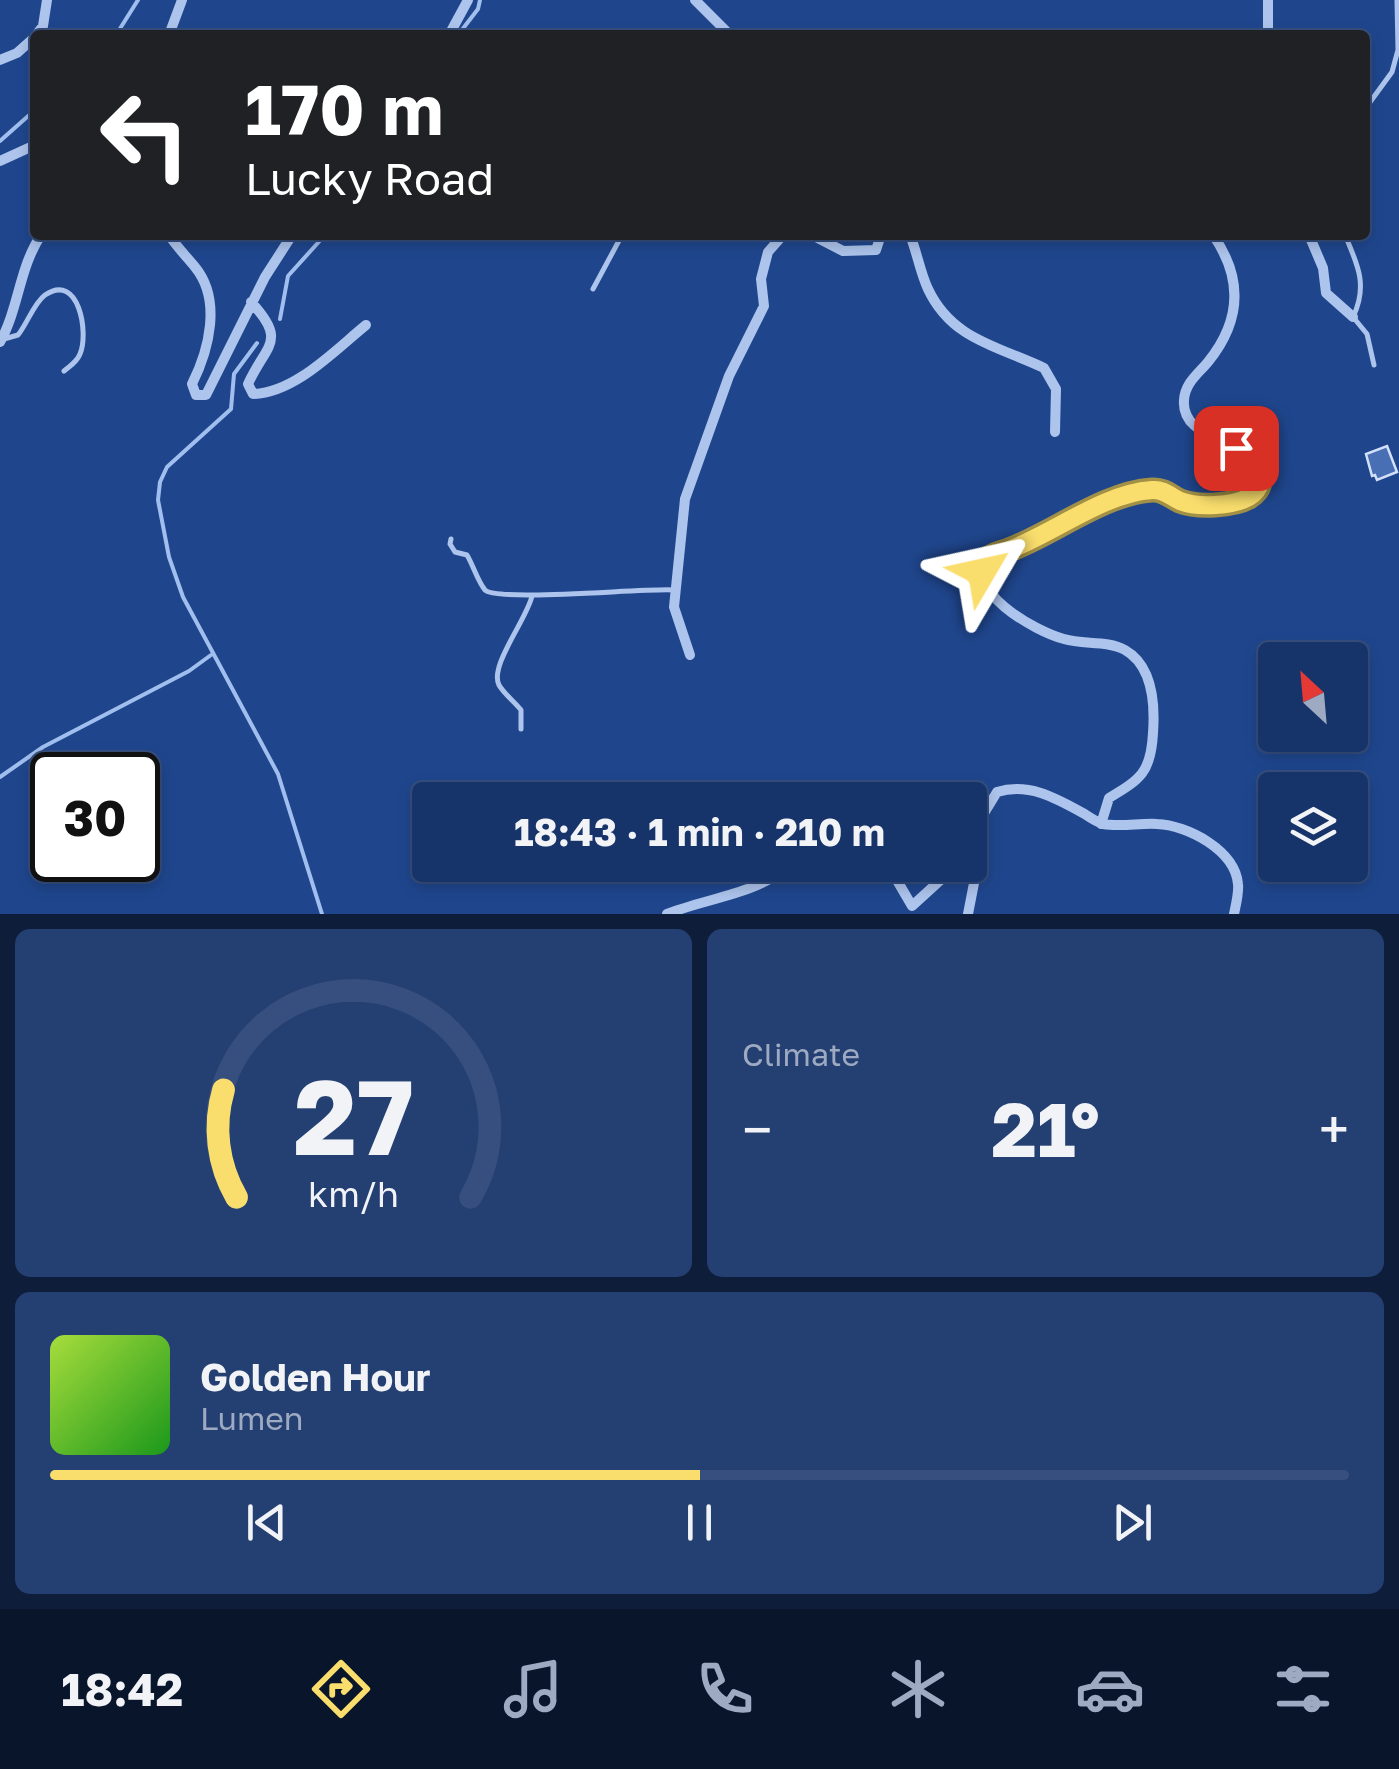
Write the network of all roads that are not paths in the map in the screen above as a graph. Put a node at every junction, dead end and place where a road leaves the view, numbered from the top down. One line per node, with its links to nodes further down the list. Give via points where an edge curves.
1 (48, 0): 7 (street)
2 (182, 0): 8 (street)
3 (468, 0): 9 (street)
4 (695, 0): 10 (street)
5 (1268, 0): 11 (street)
6 (1397, 0): 14 (lane, via 1398,50 1392,72)
7 (40, 30)
8 (171, 30)
9 (452, 30)
10 (725, 30)
11 (1268, 30)
12 (30, 41): 13 (street)
13 (0, 60)
14 (1370, 102)
15 (30, 147): 16 (street)
16 (0, 160)
17 (38, 240): 32 (street)
18 (173, 240): 29 (street, via 208,293 205,357 192,384 196,395 206,395)
19 (289, 240): 29 (street)
20 (619, 240): 28 (lane)
21 (779, 240): 37 (street, via 761,280 764,306 729,376 685,499)
22 (822, 240): 23 (street, via 843,251 876,250)
23 (879, 240)
24 (912, 240): 35 (street, via 928,289 946,317 975,341 1044,368 1056,389)
25 (1215, 240): 42 (street, via 1234,271 1235,305 1228,332 1190,380 1184,413 1257,466 1255,492 1207,504 1156,489 1132,494 992,555 982,572 990,594 1040,630 1126,650 1144,670 1154,720 1152,757 1136,782 1109,798)
26 (1311, 240): 30 (street, via 1326,293)
27 (1347, 240): 30 (lane, via 1362,283)
28 (593, 289)
29 (252, 302): 31 (street, via 272,333 248,384 253,394 301,376)
30 (1354, 318): 33 (lane, via 1367,334)
31 (366, 325)
32 (1, 340): 34 (lane, via 18,335 42,297 64,291 77,300 84,335 78,360)
33 (1374, 366)
34 (64, 371)
35 (1055, 432)
36 (450, 539): 38 (lane, via 485,590)
37 (676, 590): 38 (lane); 39 (street, via 674,607)
38 (532, 596): 40 (lane, via 498,669 500,687 521,710)
39 (690, 654)
40 (521, 729)
41 (987, 805): 42 (street, via 1013,786)
42 (1101, 824): 49 (street, via 1190,831 1226,858 1236,876)
43 (768, 882): 47 (street)
44 (898, 882): 45 (street, via 912,906)
45 (938, 882)
46 (974, 882): 48 (street)
47 (668, 914)
48 (968, 914)
49 (1234, 914)

